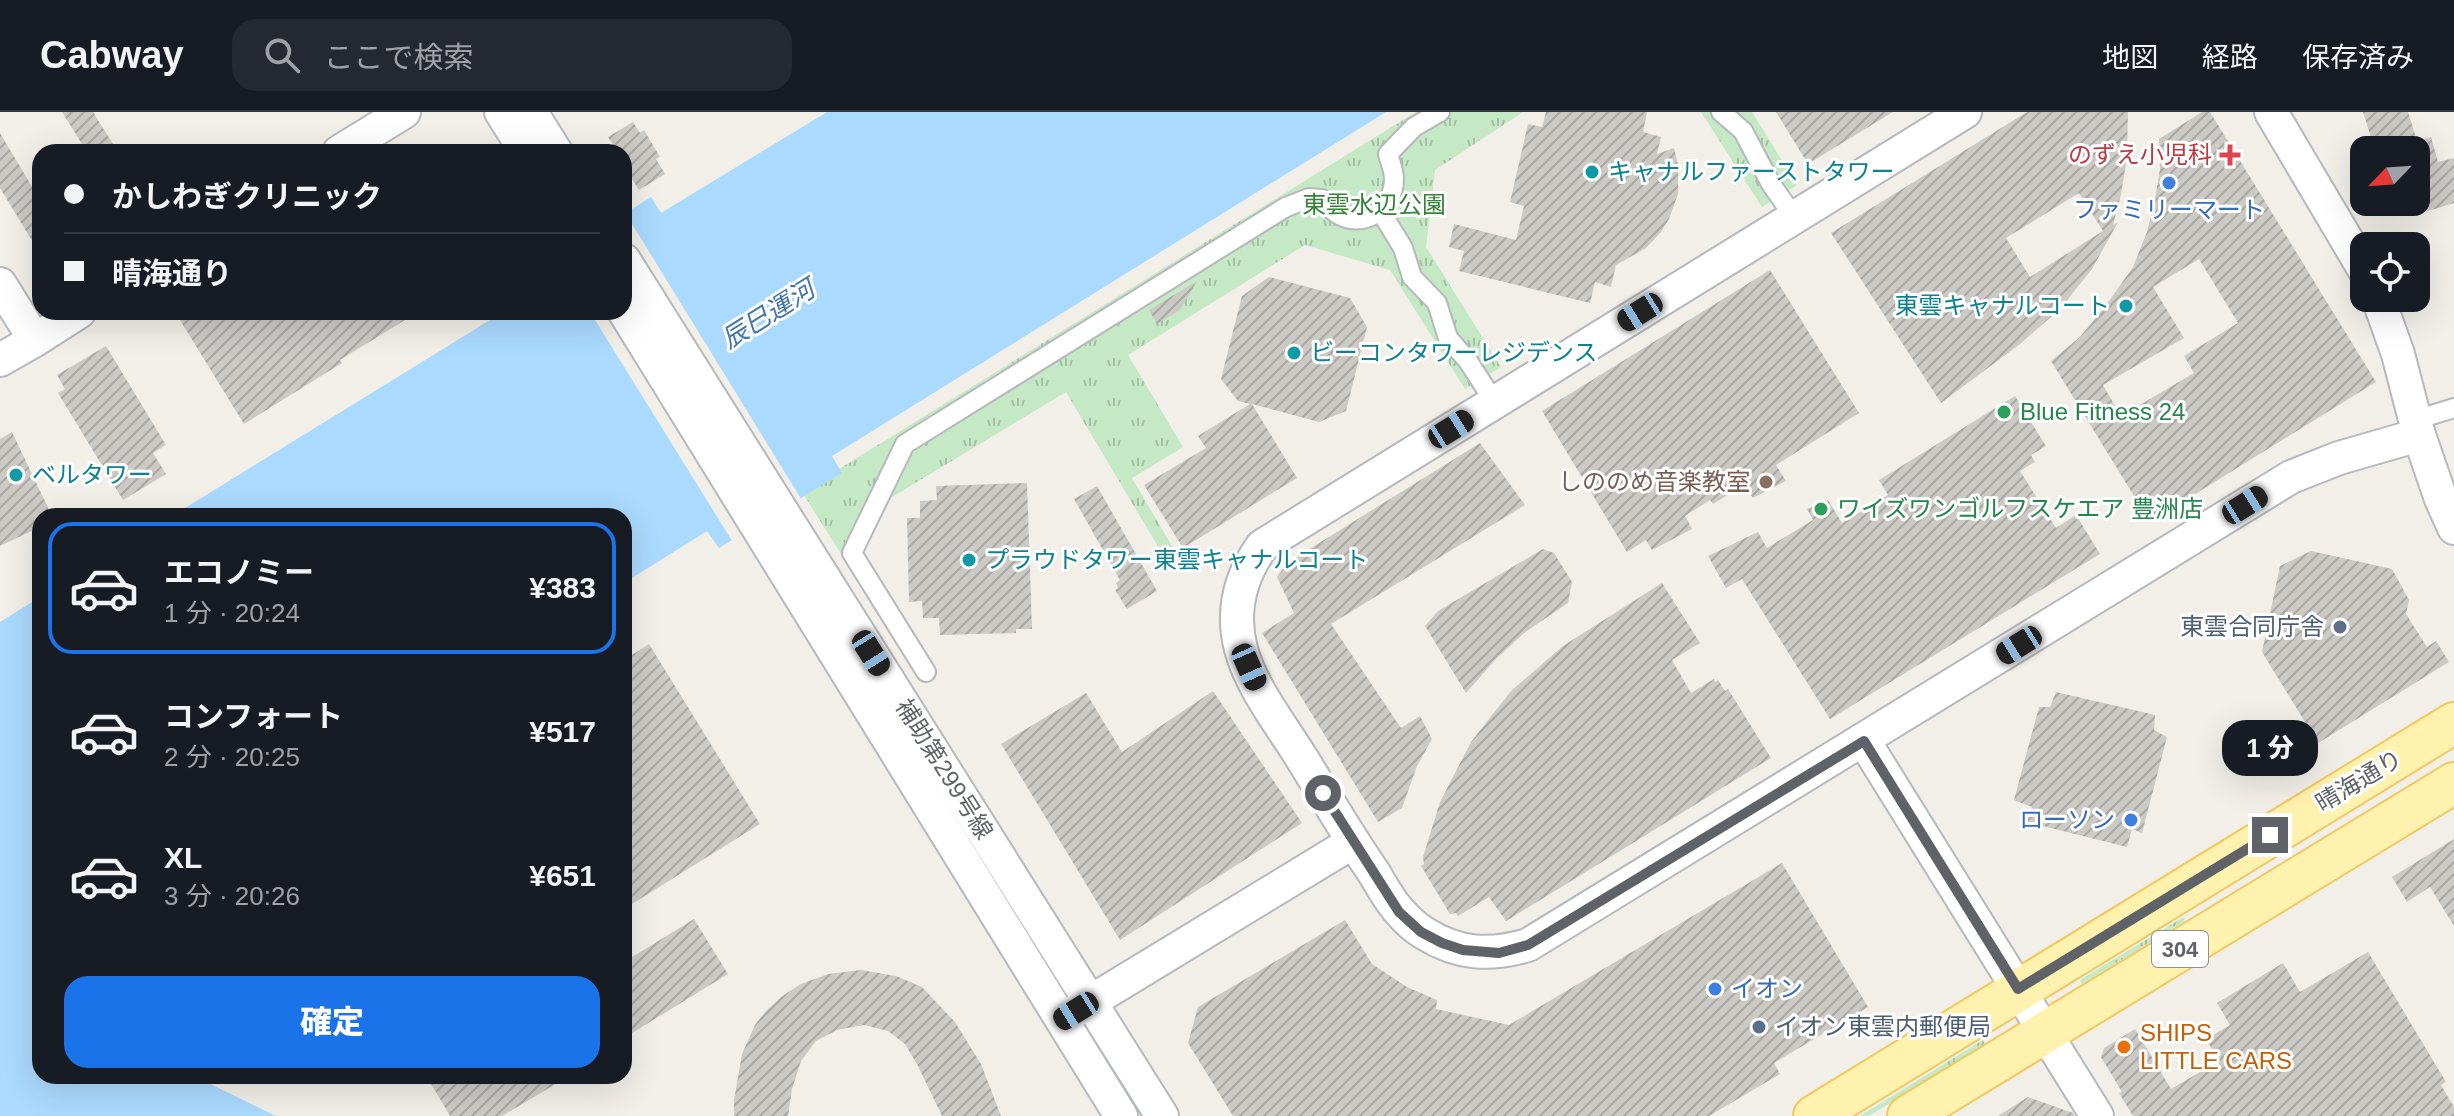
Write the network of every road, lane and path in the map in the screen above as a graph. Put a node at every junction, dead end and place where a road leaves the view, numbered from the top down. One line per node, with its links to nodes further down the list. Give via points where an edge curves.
1 (404, 112): 8 (street)
2 (501, 112): 9 (street)
3 (531, 112): 10 (street)
4 (1440, 112): 12 (street, via 1414,127 1388,154 1394,178)
5 (1721, 112): 11 (street, via 1743,131)
6 (1965, 112): 30 (street, via 1262,546 1248,565 1239,593 1241,650 1256,684)
7 (2271, 112): 13 (street)
8 (352, 144)
9 (521, 144)
10 (551, 144)
11 (1785, 204)
12 (1381, 212): 21 (street, via 1403,248 1412,277 1437,303 1448,338); 26 (street, via 1350,218 1322,199 1309,198 1286,207 905,444 852,553)
13 (2350, 245)
14 (632, 274): 25 (street, 補助第299号線)
15 (0, 284): 19 (street)
16 (2383, 312): 23 (street)
17 (66, 320): 19 (street)
18 (630, 320): 25 (street, 補助第299号線)
19 (35, 340): 20 (street)
20 (0, 360)
21 (1486, 389)
22 (2454, 408): 23 (street)
23 (2417, 427): 24 (street); 28 (street, via 2291,477)
24 (2454, 528)
25 (799, 565): 32 (street, 補助第299号線); 33 (street, 補助第299号線)
26 (926, 672)
27 (2454, 723): 31 (main road, 晴海通り / 304)
28 (1864, 741): 30 (street, via 1528,945 1499,953 1463,950 1421,932 1399,912); 31 (street)
29 (2454, 783): 34 (main road, 304)
30 (1353, 842): 32 (street)
31 (2018, 989): 34 (street); 37 (main road, 晴海通り / 304)
32 (1091, 1002): 33 (street); 36 (street, 補助第299号線)
33 (1061, 1020): 35 (street, 補助第299号線)
34 (2044, 1031): 38 (main road, 304); 39 (street)
35 (1121, 1116)
36 (1162, 1116)
37 (1814, 1116)
38 (1908, 1116)
39 (2097, 1116)

